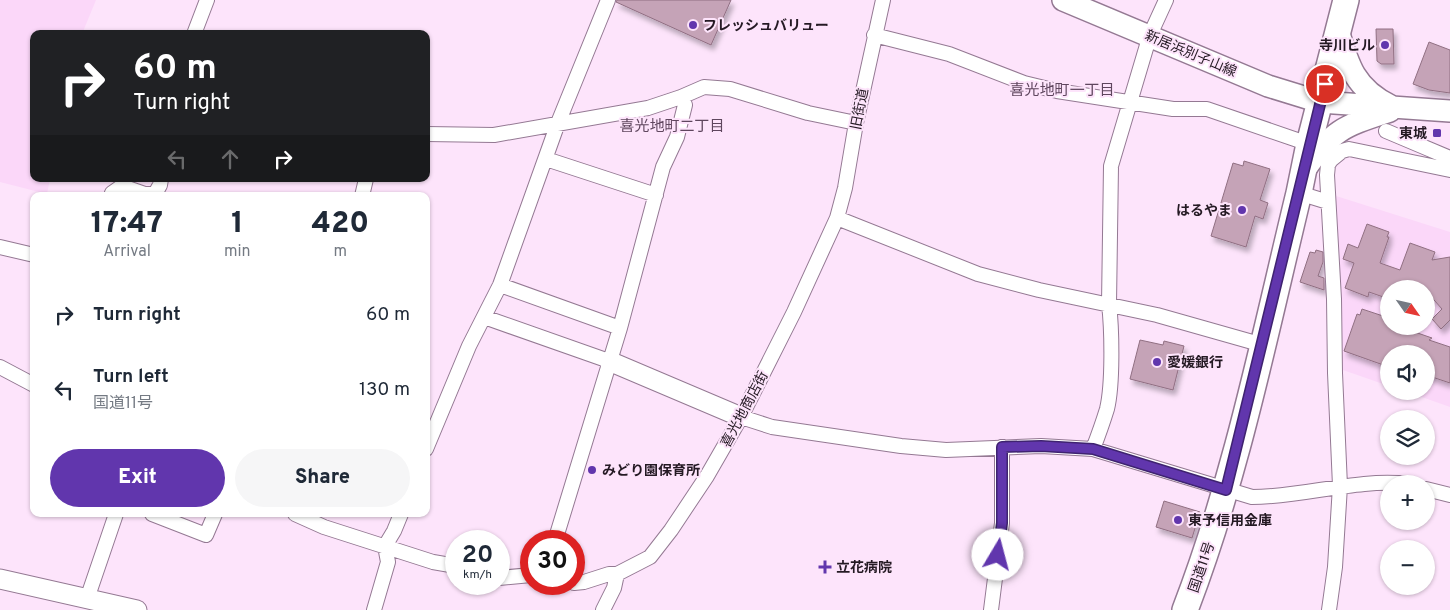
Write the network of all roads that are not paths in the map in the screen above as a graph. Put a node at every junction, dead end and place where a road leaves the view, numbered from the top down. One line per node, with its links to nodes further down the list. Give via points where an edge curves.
1 (206, 0): 7 (street)
2 (608, 0): 16 (street)
3 (883, 0): 9 (street, 旧街道)
4 (1063, 0): 10 (main road, 新居浜別子山線)
5 (1166, 0): 10 (street)
6 (1346, 0): 8 (highway, 国道11号)
7 (195, 30)
8 (1338, 30): 13 (highway, 国道11号); 14 (main road, via 1346,60 1358,80 1380,100)
9 (874, 35): 12 (street, via 949,54 1024,83); 17 (street, 旧街道)
10 (1150, 35): 12 (street); 13 (main road, 新居浜別子山線, via 1268,86)
11 (681, 97): 16 (street, via 648,108); 17 (street, via 704,87 730,89 808,113); 27 (street, via 685,105 677,137 663,167)
12 (1129, 101): 20 (street, via 1207,109); 33 (street, via 1111,166)
13 (1320, 102): 14 (main road, 新居浜別子山線); 20 (highway, 国道11号)
14 (1397, 108): 15 (main road, 新居浜別子山線); 24 (main road, via 1350,124 1337,132 1315,156)
15 (1450, 111)
16 (558, 123): 19 (street, via 494,135); 22 (street)
17 (856, 123): 29 (street, 旧街道)
18 (1386, 131): 21 (street)
19 (430, 134)
20 (1309, 144): 24 (highway, 国道11号)
21 (1450, 158)
22 (546, 159): 27 (street); 32 (street)
23 (1450, 170): 28 (street, via 1349,149 1342,151 1328,165)
24 (1301, 184): 28 (street); 36 (highway, 国道11号)
25 (113, 192): 26 (street, via 122,186)
26 (139, 192)
27 (656, 195): 35 (street)
28 (1328, 202): 45 (street, via 1332,237)
29 (837, 218): 33 (street, via 978,274); 40 (street, 喜光地商店街)
30 (0, 247): 31 (street)
31 (30, 254)
32 (500, 285): 34 (street); 35 (street)
33 (1109, 304): 36 (street); 43 (street, via 1107,407)
34 (484, 317): 37 (street); 41 (street, via 468,346)
35 (620, 328): 37 (street)
36 (1263, 345): 46 (highway, 国道11号)
37 (609, 361): 40 (street); 54 (street)
38 (0, 367): 39 (street)
39 (30, 383)
40 (741, 417): 42 (street, via 772,427 901,446 946,450); 57 (street, 喜光地商店街, via 707,476 650,557)
41 (430, 439)
42 (1002, 447): 43 (street); 64 (street, via 1002,523)
43 (1093, 449): 46 (street)
44 (1380, 483): 45 (street)
45 (1340, 486): 46 (street, via 1268,497 1252,497); 66 (street)
46 (1226, 490): 65 (highway, 国道11号)
47 (1435, 491): 48 (street)
48 (1450, 495)
49 (115, 517): 60 (street)
50 (159, 517): 51 (street, via 206,536)
51 (214, 517)
52 (302, 517): 55 (street)
53 (400, 517): 55 (street)
54 (558, 530)
55 (385, 546): 56 (street); 62 (street, via 388,562)
56 (445, 564)
57 (617, 574): 59 (street, 喜光地商店街); 63 (street)
58 (0, 579): 60 (street)
59 (585, 580)
60 (84, 602): 61 (street)
61 (137, 610)
62 (374, 610)
63 (603, 610)
64 (991, 610)
65 (1185, 610)
66 (1329, 610)

